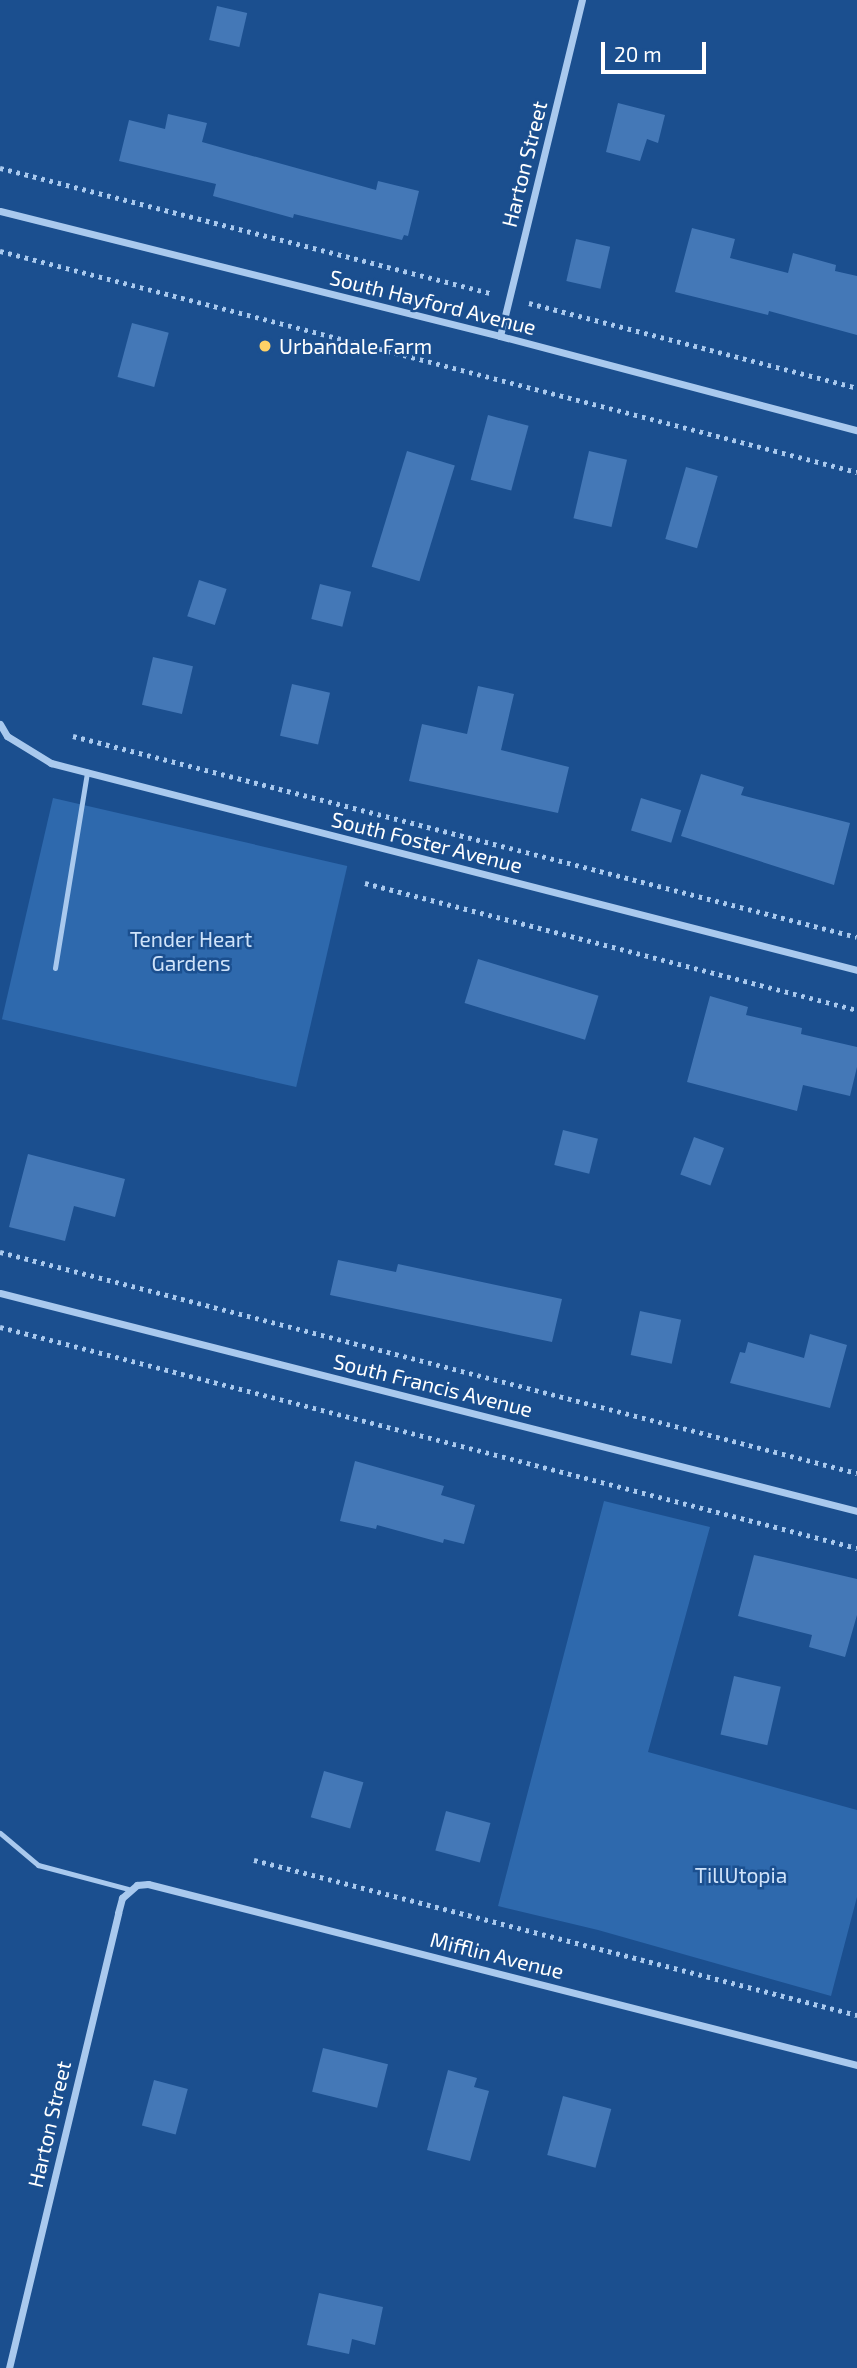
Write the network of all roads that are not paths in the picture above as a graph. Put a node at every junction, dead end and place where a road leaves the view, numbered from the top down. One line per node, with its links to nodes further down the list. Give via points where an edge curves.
1 (582, 0): 3 (street, Harton Street)
2 (0, 211): 3 (street, South Hayford Avenue)
3 (500, 336): 4 (street, South Hayford Avenue)
4 (857, 430)
5 (0, 724): 6 (street, South Foster Avenue, via 8,736 51,763)
6 (87, 772): 7 (lane); 8 (street, South Foster Avenue)
7 (55, 968)
8 (857, 970)
9 (0, 1293): 10 (street, South Francis Avenue)
10 (857, 1511)
11 (0, 1833): 12 (lane, via 38,1865)
12 (128, 1889): 13 (street, Mifflin Avenue, via 148,1884); 14 (street, Harton Street, via 118,1913)
13 (857, 2065)
14 (9, 2368)

